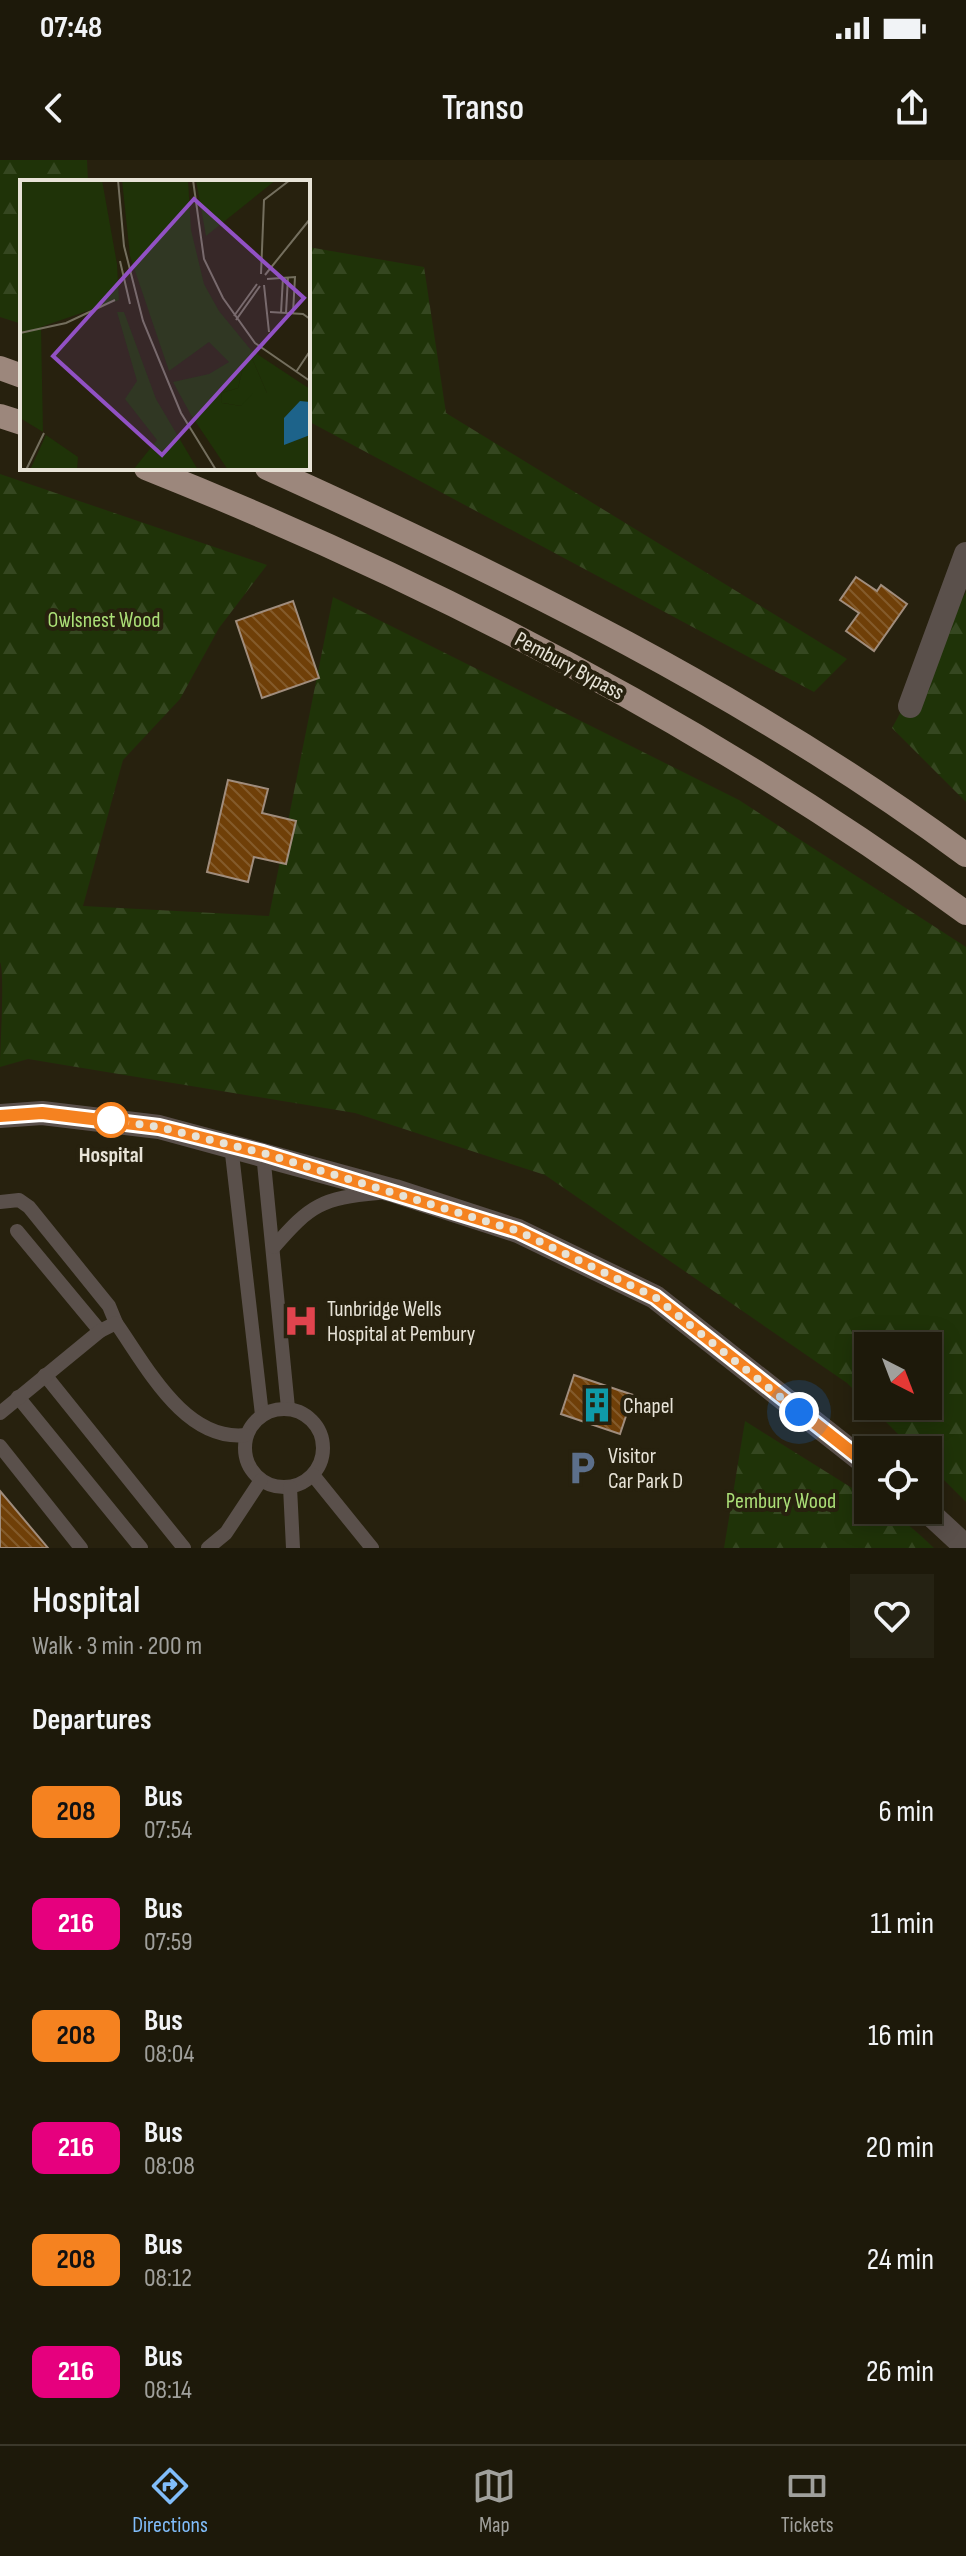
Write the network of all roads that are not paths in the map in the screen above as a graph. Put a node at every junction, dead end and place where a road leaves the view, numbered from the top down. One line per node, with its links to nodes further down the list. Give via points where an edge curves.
1 (0, 368): 2 (highway)
2 (20, 375)
3 (0, 416): 4 (highway)
4 (20, 422)
5 (151, 470): 10 (highway, Pembury Bypass, via 415,584 576,667 806,802)
6 (271, 470): 9 (highway, Pembury Bypass, via 433,543 599,627 833,765)
7 (966, 554): 8 (street)
8 (910, 706)
9 (966, 855)
10 (966, 913)
11 (0, 1116): 12 (street, via 42,1113 141,1123)
12 (231, 1145): 13 (street); 24 (lane)
13 (263, 1153): 14 (street); 17 (lane)
14 (395, 1191): 17 (lane, via 316,1203); 27 (street, via 518,1231 655,1297)
15 (0, 1202): 18 (lane, via 19,1200 29,1207 109,1306)
16 (17, 1231): 19 (lane)
17 (274, 1247): 22 (lane)
18 (116, 1323): 19 (lane); 25 (lane, via 183,1410 210,1432)
19 (100, 1331): 20 (lane)
20 (45, 1375): 21 (lane); 35 (lane)
21 (18, 1397): 23 (lane); 34 (lane)
22 (288, 1408): 24 (lane); 28 (lane, via 303,1413 319,1430 323,1454)
23 (0, 1413)
24 (262, 1415): 25 (lane)
25 (246, 1435): 29 (lane, via 246,1460)
26 (0, 1446): 33 (lane)
27 (854, 1454)
28 (313, 1475): 30 (lane); 38 (lane)
29 (261, 1480): 30 (lane); 36 (lane, via 226,1533)
30 (290, 1487): 37 (lane)
31 (941, 1524): 32 (street)
32 (966, 1547)
33 (81, 1548)
34 (141, 1548)
35 (184, 1548)
36 (208, 1548)
37 (293, 1548)
38 (372, 1548)

